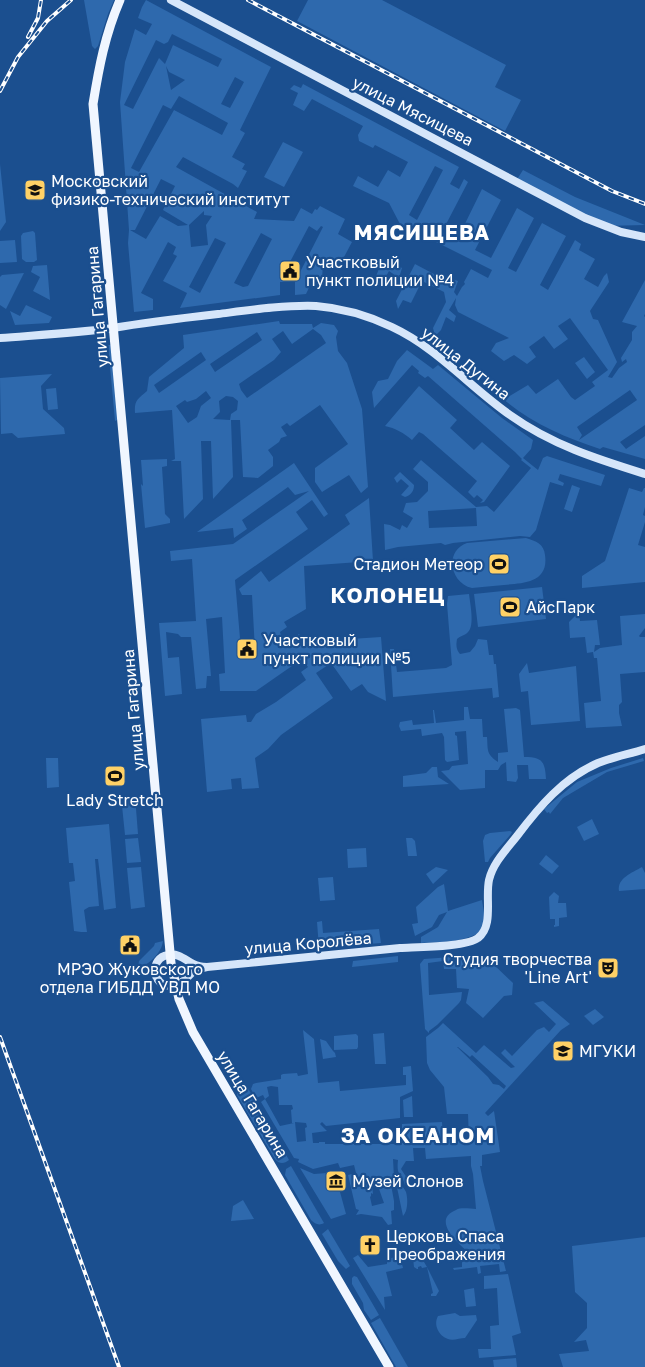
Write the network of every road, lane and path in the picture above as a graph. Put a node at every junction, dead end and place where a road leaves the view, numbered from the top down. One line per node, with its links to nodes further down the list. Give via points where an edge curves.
1 (120, 0): 4 (main road, улица Гагарина, via 105,40 94,104)
2 (171, 0): 3 (main road, улица Мясищева, via 585,218 620,232)
3 (645, 236)
4 (114, 328): 5 (main road, улица Дугина); 6 (main road, улица Дугина, via 274,308 315,306 359,314 393,327 427,347 510,415 548,439); 8 (main road, улица Гагарина)
5 (0, 338)
6 (645, 474)
7 (645, 749): 10 (main road, улица Королёва, via 587,768 537,810 493,869 488,890 487,925 478,938 461,944)
8 (170, 954): 9 (main road); 12 (main road, улица Гагарина); 12 (main road, via 157,962 155,974 164,984)
9 (184, 958): 10 (main road); 11 (main road, via 189,969)
10 (207, 967): 11 (main road)
11 (187, 978): 12 (main road)
12 (176, 985): 13 (main road, улица Гагарина, via 193,1032)
13 (388, 1367)

